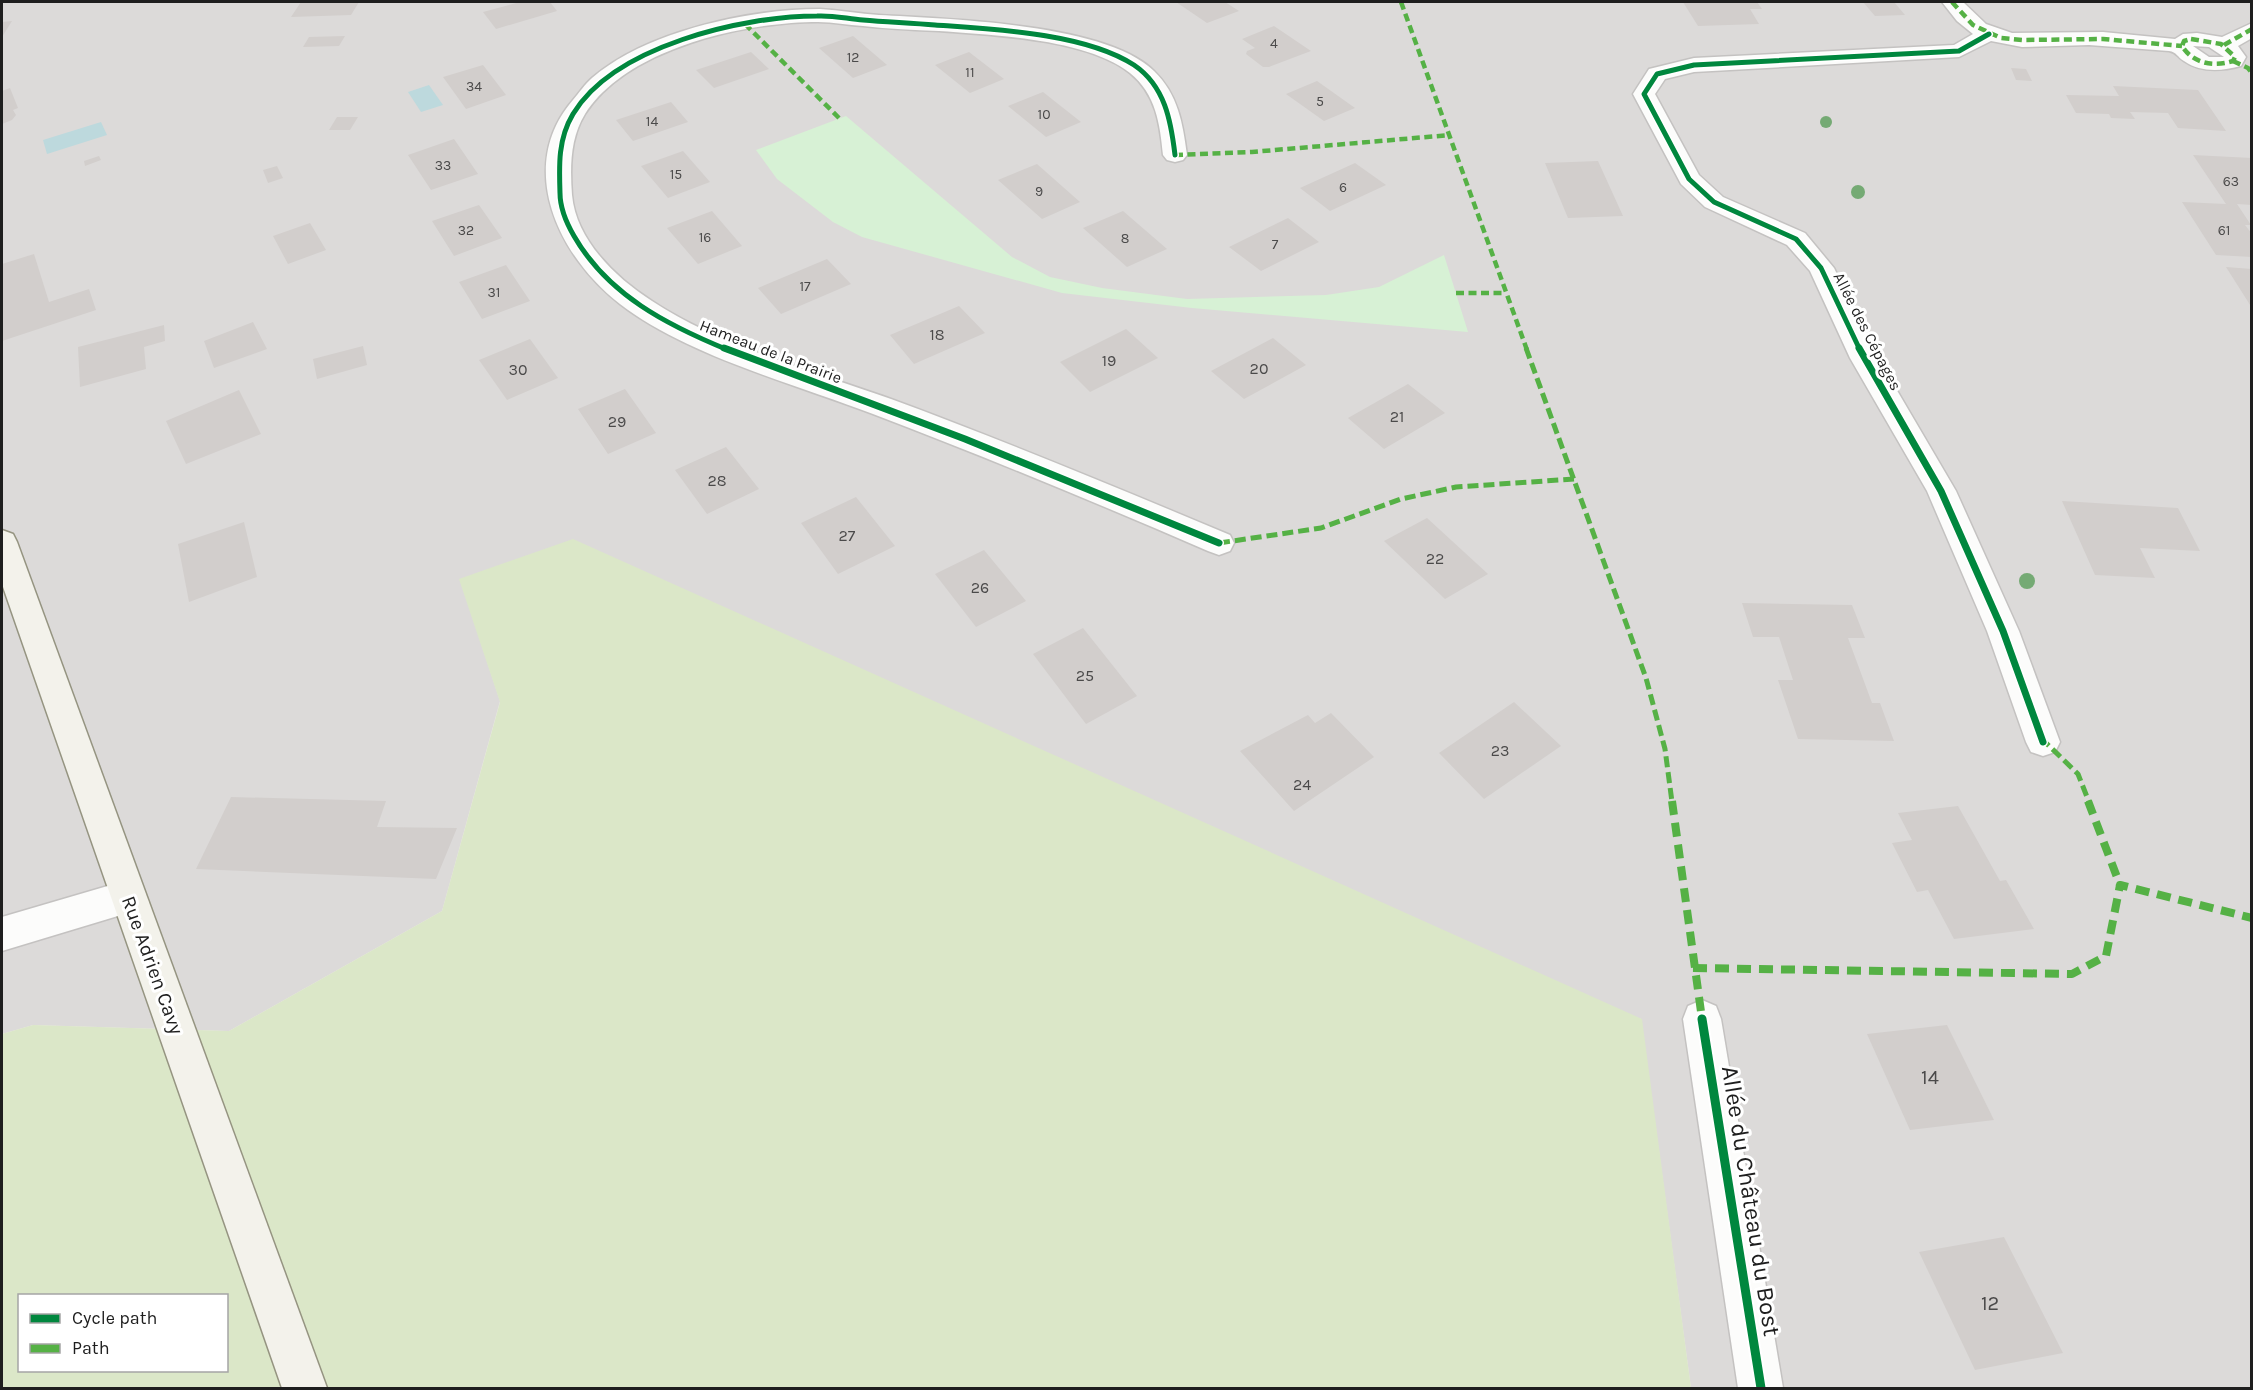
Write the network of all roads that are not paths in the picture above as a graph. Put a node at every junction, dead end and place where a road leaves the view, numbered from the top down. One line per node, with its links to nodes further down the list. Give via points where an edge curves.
1 (1952, 2): 4 (street, via 1972,25)
2 (812, 8): 6 (street, Hameau de la Prairie, via 977,27 1095,48 1132,64 1153,82 1171,112); 8 (street, Hameau de la Prairie, via 708,31 646,52 589,92 571,115 560,141 558,169 561,201 575,240 599,272 641,307 699,339 1023,460)
3 (2252, 29): 5 (street)
4 (1989, 34): 5 (street, via 2016,42 2119,38 2182,46 2203,62); 9 (street, Allée des Cépages, via 1959,51 1694,65 1657,74 1644,94 1689,179 1714,202 1796,239 1821,268 1864,358 1941,491 2003,631)
5 (2236, 60)
6 (1175, 155)
7 (2, 542): 10 (main road, Rue Adrien Cavy)
8 (1220, 543)
9 (2043, 742)
10 (128, 897): 11 (street); 13 (main road, Rue Adrien Cavy)
11 (2, 934)
12 (1702, 1019): 14 (street, Allée du Château du Bost)
13 (304, 1389)
14 (1761, 1389)

